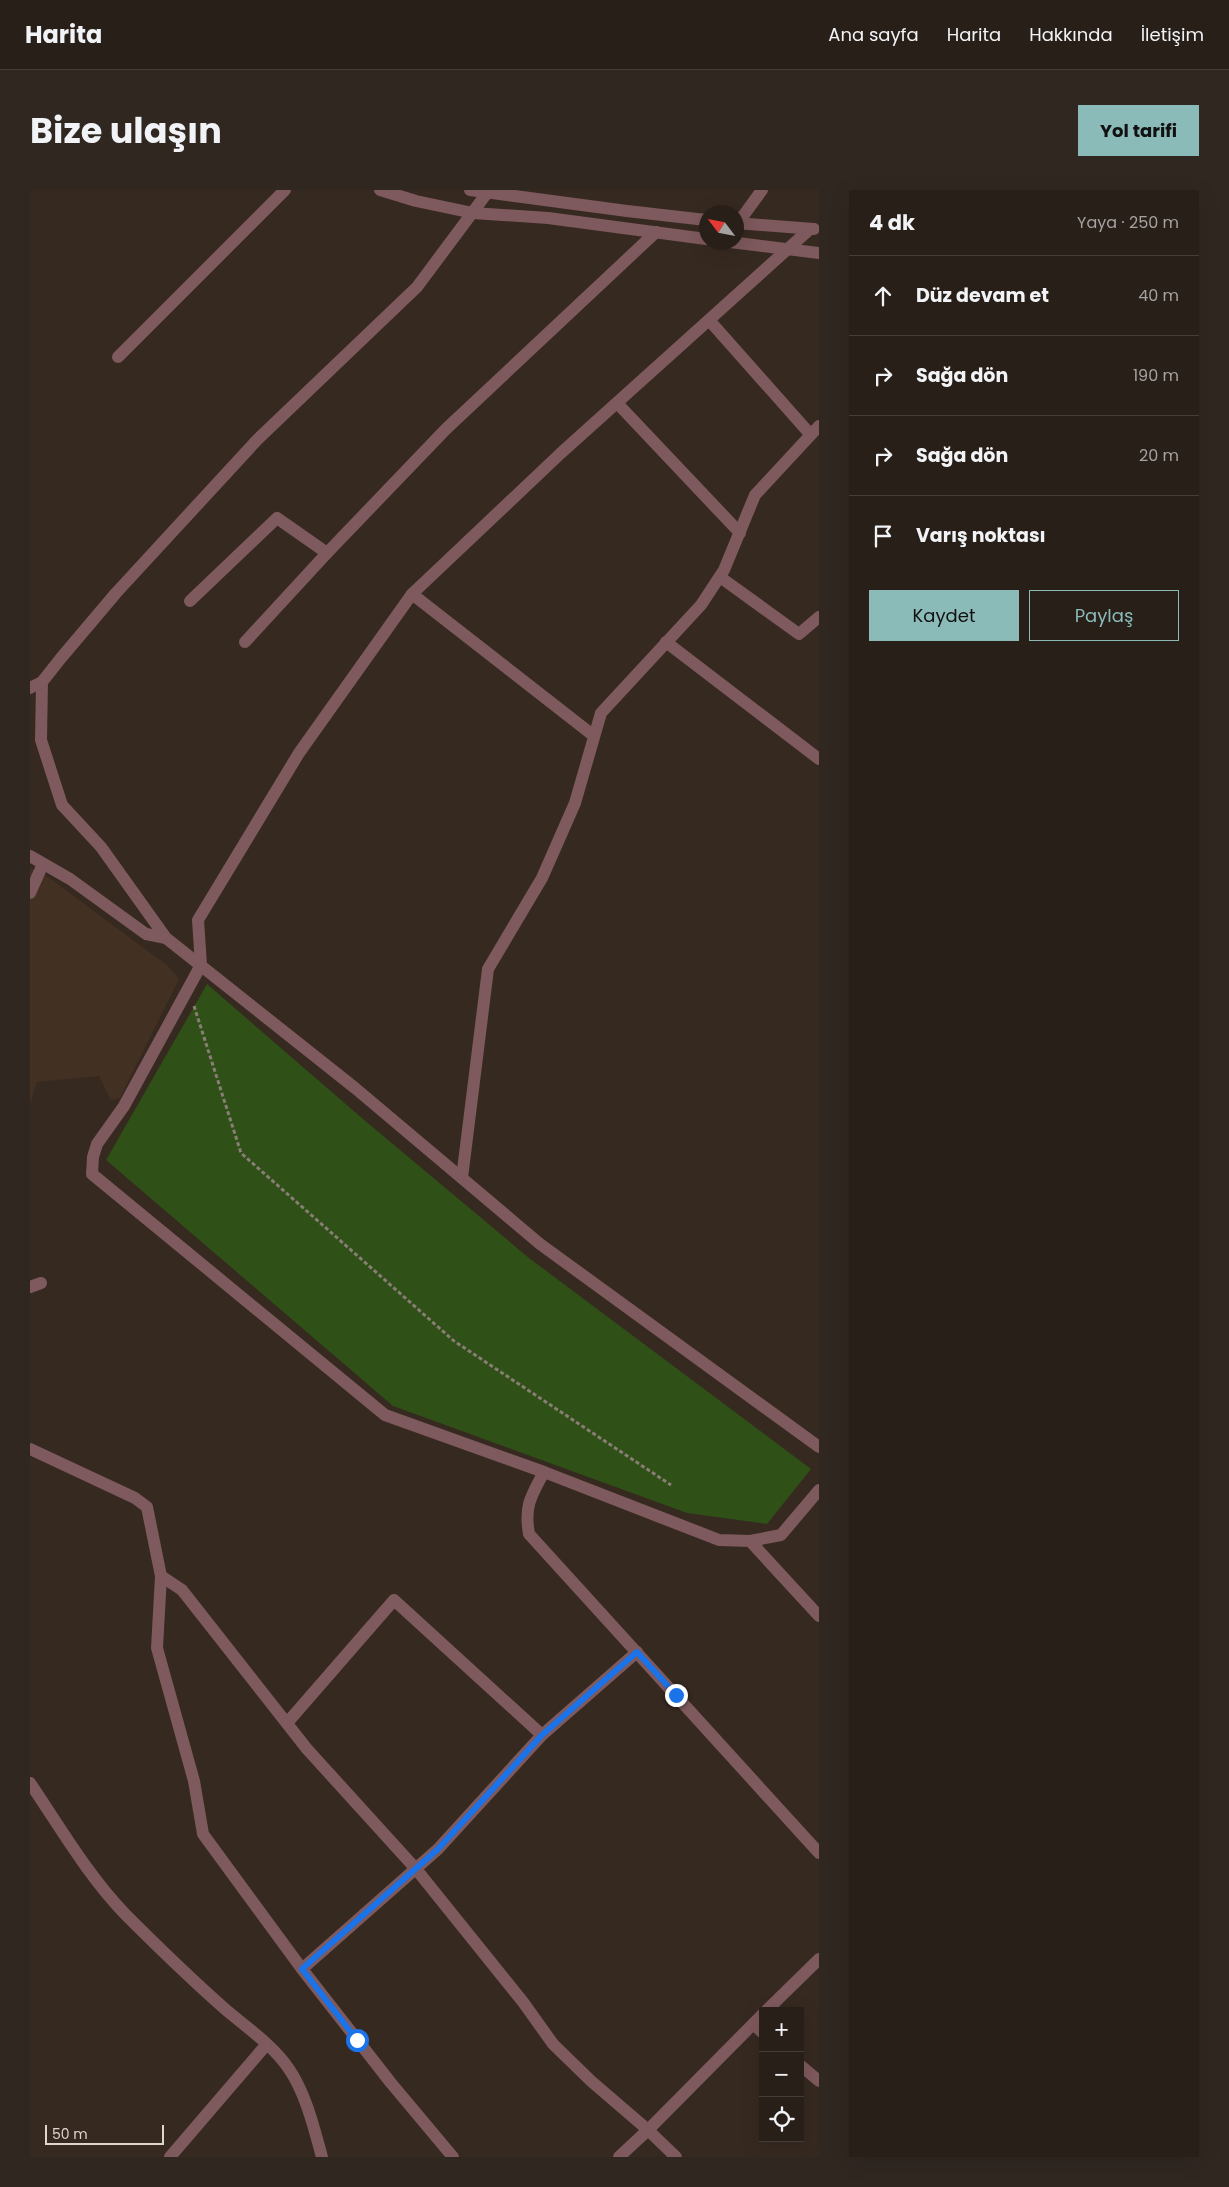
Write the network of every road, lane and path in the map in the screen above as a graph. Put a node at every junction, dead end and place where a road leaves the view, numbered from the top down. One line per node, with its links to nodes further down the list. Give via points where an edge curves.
1 (285, 190): 17 (street)
2 (380, 190): 6 (street)
3 (470, 190): 5 (street)
4 (762, 190): 7 (street)
5 (487, 194): 6 (street); 8 (street)
6 (473, 213): 11 (street, via 548,218); 28 (street, via 417,288 257,440 116,593)
7 (744, 214)
8 (699, 219)
9 (744, 224): 10 (street)
10 (815, 229): 14 (street)
11 (656, 232): 12 (street); 21 (street, via 446,429)
12 (699, 238)
13 (744, 244): 14 (street)
14 (786, 251): 15 (street); 16 (street)
15 (819, 254)
16 (709, 320): 18 (street); 19 (street)
17 (118, 357)
18 (617, 403): 20 (street); 23 (street)
19 (814, 430): 20 (street, via 755,495)
20 (740, 533): 22 (street)
21 (327, 552): 24 (street, via 277,518); 26 (street)
22 (720, 577): 25 (street, via 798,634); 27 (street, via 701,605)
23 (412, 594): 30 (street); 36 (street, via 299,753 198,920)
24 (190, 601)
25 (819, 617)
26 (245, 642)
27 (666, 642): 30 (street, via 601,713); 31 (street)
28 (42, 682): 29 (street); 35 (street, via 41,740 62,805 101,847)
29 (30, 688)
30 (594, 736): 38 (street, via 575,803 542,878 488,970)
31 (819, 759)
32 (30, 856): 33 (street)
33 (43, 864): 34 (street); 35 (street, via 70,879 146,934)
34 (30, 892)
35 (166, 938): 36 (street)
36 (201, 965): 37 (street); 38 (street)
37 (194, 978): 41 (street, via 124,1106 98,1144 92,1174 384,1415); 42 (path, via 194,1006 241,1153 454,1341)
38 (462, 1178): 39 (street, via 540,1244)
39 (819, 1447)
40 (30, 1449): 45 (street, via 135,1498 147,1507)
41 (544, 1472): 44 (street, via 719,1540); 47 (street, via 528,1501 529,1534)
42 (671, 1485)
43 (819, 1490): 44 (street, via 781,1535)
44 (750, 1541): 46 (street)
45 (161, 1576): 48 (street, via 182,1590); 54 (street, via 157,1648 194,1781 203,1834)
46 (819, 1616)
47 (637, 1652): 49 (street); 51 (street)
48 (287, 1723): 49 (street, via 394,1600); 52 (street)
49 (542, 1735): 52 (street)
50 (30, 1783): 57 (street, via 96,1879 125,1913)
51 (819, 1853)
52 (416, 1869): 54 (street); 60 (street, via 553,2044)
53 (819, 1959): 55 (street)
54 (302, 1969): 63 (street)
55 (770, 2007)
56 (758, 2029): 60 (street)
57 (266, 2045): 61 (street); 62 (street, via 295,2079)
58 (804, 2068): 59 (street)
59 (819, 2081)
60 (648, 2130): 64 (street); 65 (street)
61 (170, 2157)
62 (322, 2157)
63 (453, 2157)
64 (619, 2157)
65 (676, 2157)

